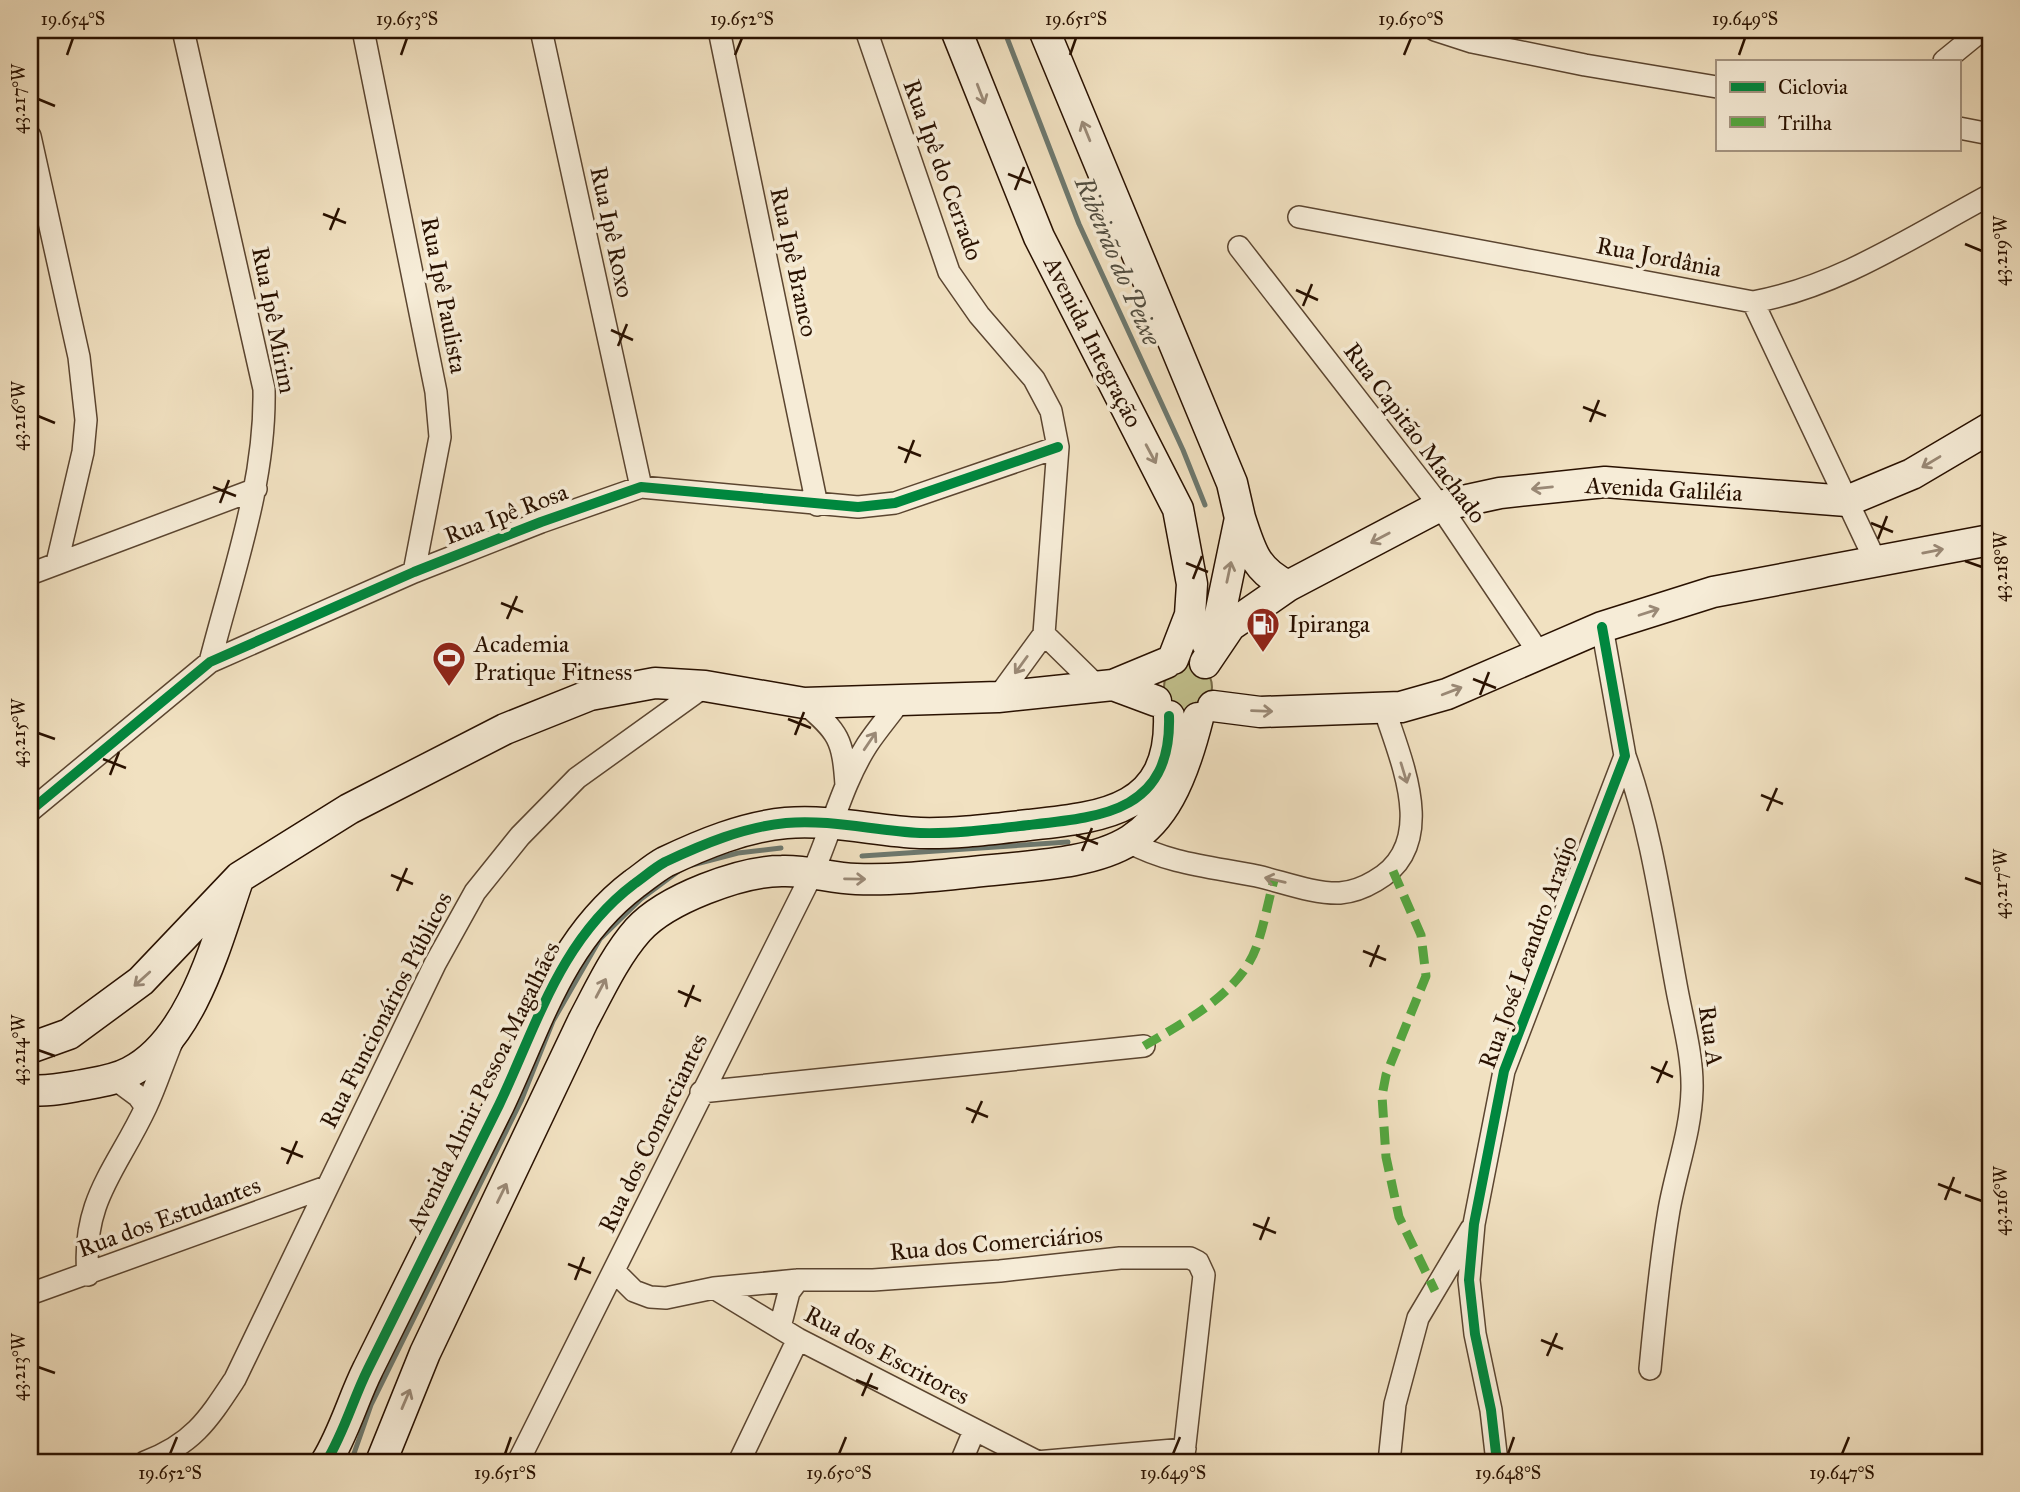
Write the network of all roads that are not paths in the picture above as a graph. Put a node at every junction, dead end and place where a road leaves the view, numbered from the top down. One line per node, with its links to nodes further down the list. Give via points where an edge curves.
1 (183, 30): 22 (street, Rua Ipê Mirim, via 264,389 265,429)
2 (363, 30): 30 (street, Rua Ipê Paulista, via 436,392 440,437)
3 (541, 30): 21 (street, Rua Ipê Roxo)
4 (719, 30): 24 (street, Rua Ipê Branco)
5 (866, 30): 20 (street, Rua Ipê do Cerrado, via 949,272 1034,379 1051,411)
6 (956, 30): 36 (street, Avenida Integração, one-way to 36, via 1039,237 1178,509 1192,584)
7 (1044, 30): 26 (street, one-way to 7, via 1232,483)
8 (1435, 30): 11 (street, via 1585,65)
9 (1982, 30): 10 (street)
10 (1945, 60)
11 (1716, 87)
12 (1960, 128): 13 (street)
13 (1990, 134)
14 (30, 136): 29 (street, via 79,357 86,420)
15 (1990, 195): 18 (street, Rua Jordânia, via 1833,278)
16 (1299, 217): 18 (street, Rua Jordânia)
17 (1239, 247): 25 (street, Rua Capitão Machado)
18 (1753, 302): 23 (street)
19 (1990, 428): 23 (street, Avenida Galiléia, one-way to 23, via 1912,474)
20 (1058, 447): 24 (street, Rua Ipê Rosa, via 895,503); 34 (street, Rua Ipê do Cerrado)
21 (641, 486): 24 (street, Rua Ipê Rosa); 30 (street, Rua Ipê Rosa)
22 (256, 489): 29 (street); 37 (street, Rua Ipê Mirim)
23 (1847, 501): 25 (street, Avenida Galiléia, one-way to 25, via 1605,482 1500,493); 28 (street)
24 (817, 505)
25 (1440, 506): 32 (street, Avenida Galiléia, one-way to 32); 35 (street, Rua Capitão Machado)
26 (1240, 518): 32 (street, via 1259,566); 36 (street, one-way to 26, via 1218,624)
27 (1990, 540): 28 (street, one-way to 27)
28 (1876, 562): 33 (street, one-way to 28, via 1713,592)
29 (57, 563): 31 (street)
30 (414, 572): 37 (street, Rua Ipê Rosa)
31 (30, 575)
32 (1288, 586): 36 (street, Avenida Galiléia)
33 (1602, 627): 35 (street); 45 (street)
34 (1044, 634): 39 (street); 40 (street, one-way to 40)
35 (1541, 656): 43 (street, one-way to 35, via 1447,694)
36 (1186, 661): 39 (street); 44 (street, via 1155,680); 44 (street, via 1217,683)
37 (210, 662): 47 (street, Rua Ipê Rosa)
38 (705, 686): 42 (street); 51 (street, via 655,683 590,695 505,729 349,809); 62 (street, Rua Funcionários Públicos, via 577,778 520,835 475,892)
39 (1106, 686): 40 (street); 44 (street)
40 (998, 697): 41 (street)
41 (900, 701): 42 (street); 46 (street, one-way to 41, via 867,744)
42 (804, 703): 46 (street, via 832,725 844,752)
43 (1384, 708): 44 (street, one-way to 43); 49 (street, one-way to 49, via 1413,815 1408,844 1393,871 1363,887 1340,893 1307,888 1154,856)
44 (1184, 711): 48 (street, Avenida Almir Pessoa Magalhães, via 1151,786 1129,803 1093,818 945,832); 49 (street, via 1182,774 1167,805)
45 (1625, 756): 63 (street, Rua José Leandro Araújo, via 1504,1071); 70 (street, Rua A, via 1659,879 1692,1089 1685,1146 1669,1208)
46 (846, 785): 48 (street, Rua dos Comerciantes)
47 (30, 811)
48 (833, 826): 50 (street, Rua dos Comerciantes); 74 (street, Avenida Almir Pessoa Magalhães, via 787,823 711,841 660,864 613,900 582,934 558,974)
49 (1129, 842): 50 (street, one-way to 49, via 859,880 1057,864 1096,857)
50 (812, 874): 59 (street, Rua dos Comerciantes); 75 (street, one-way to 50, via 425,1353 583,1021 638,929 667,909 740,876 782,871)
51 (240, 877): 52 (street); 53 (street)
52 (180, 942): 53 (street); 55 (street, one-way to 55, via 141,981)
53 (206, 969): 54 (street)
54 (178, 1027): 58 (street, via 149,1059); 61 (street)
55 (69, 1034): 57 (street); 60 (street)
56 (1144, 1046): 59 (street)
57 (33, 1047)
58 (115, 1079): 60 (street); 61 (street)
59 (701, 1092): 64 (street, Rua dos Comerciantes)
60 (35, 1094)
61 (146, 1107): 65 (street, via 100,1190 89,1221)
62 (326, 1187): 65 (street, Rua dos Estudantes); 73 (street, Rua Funcionários Públicos, via 235,1379 202,1428 164,1455)
63 (1474, 1224): 80 (street, via 1418,1318 1395,1404); 81 (street, Rua José Leandro Araújo, via 1469,1280)
64 (614, 1271): 67 (street, Rua dos Comerciários, via 649,1297); 76 (street, Rua dos Comerciantes)
65 (88, 1275): 68 (street, Rua dos Estudantes)
66 (798, 1280): 67 (street, Rua dos Comerciários); 69 (street, via 789,1293); 72 (street, Rua dos Comerciários, via 873,1280 1120,1258 1174,1256 1198,1262 1204,1275)
67 (714, 1288): 69 (street, Rua dos Escritores)
68 (30, 1294)
69 (789, 1333): 71 (street, Rua dos Escritores); 77 (street)
70 (1650, 1369)
71 (974, 1431): 78 (street); 79 (street, Rua dos Escritores)
72 (1184, 1456): 79 (street)
73 (145, 1462)
74 (326, 1462)
75 (381, 1462)
76 (518, 1462)
77 (739, 1462)
78 (961, 1462)
79 (1037, 1462)
80 (1389, 1462)
81 (1497, 1462)

